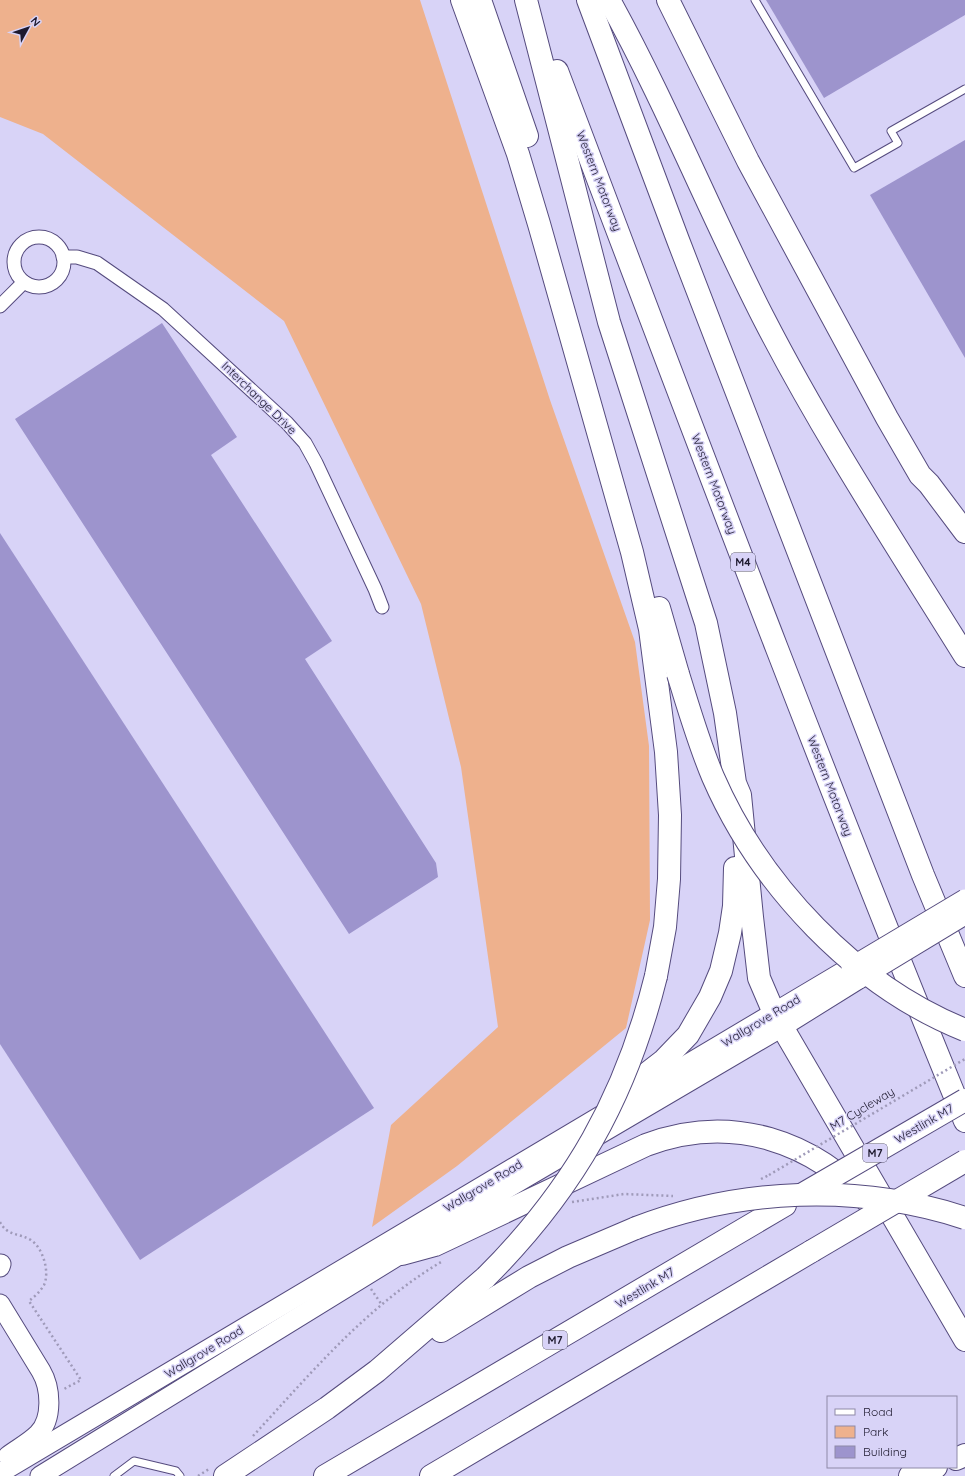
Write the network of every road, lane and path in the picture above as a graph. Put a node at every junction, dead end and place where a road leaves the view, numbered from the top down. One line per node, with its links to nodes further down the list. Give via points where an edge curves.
1 (462, 0): 37 (highway, bridge, via 518,154 632,552 650,629 666,752 670,815 669,878 665,927 656,976 636,1047 582,1160 522,1239 486,1277)
2 (480, 0): 24 (highway, bridge, via 528,137 678,674 714,778 738,826 767,871 800,912 834,946 871,976 921,1008)
3 (526, 0): 18 (highway, via 609,322 706,623 725,713)
4 (530, 0): 28 (highway, Western Motorway / M4, via 768,628)
5 (588, 0): 22 (highway, via 897,808)
6 (609, 0): 17 (highway, via 636,48 764,318 850,470)
7 (668, 0): 13 (highway, via 773,209)
8 (755, 0): 9 (lane, via 854,168 898,143 891,131)
9 (965, 89)
10 (63, 257): 11 (street, via 62,270 55,281 43,287); 11 (street, via 52,240 39,237 26,240 14,257 16,270); 16 (street, Interchange Drive, via 77,257 97,263 163,309 249,387 306,444 375,588)
11 (24, 282): 12 (street)
12 (0, 306)
13 (920, 475): 14 (highway); 15 (highway, via 922,487)
14 (965, 532)
15 (965, 546)
16 (382, 608)
17 (965, 656)
18 (735, 784): 23 (highway, via 740,795 760,978); 26 (highway, via 731,793 734,906 721,971 710,997 688,1035 663,1061 641,1078)
19 (965, 899): 21 (main road, Wallgrove Road, bridge)
20 (965, 915): 21 (main road, Wallgrove Road, bridge)
21 (855, 973): 23 (main road, Wallgrove Road)
22 (965, 976)
23 (778, 1020): 26 (main road, Wallgrove Road); 33 (highway); 34 (main road, Wallgrove Road)
24 (965, 1030)
25 (965, 1059): 30 (path, M7 Cycleway, bridge)
26 (634, 1096): 42 (main road, Wallgrove Road)
27 (965, 1100): 46 (highway, Westlink M7 / M7, bridge)
28 (965, 1121)
29 (965, 1161): 47 (highway, bridge)
30 (769, 1175)
31 (965, 1218): 37 (highway, bridge, via 917,1205 847,1195 808,1194 735,1200 696,1208 636,1228 568,1257 529,1277)
32 (0, 1222): 38 (path, via 8,1232 31,1241 43,1258 46,1278 44,1285 29,1301 82,1380)
33 (896, 1222): 34 (highway, via 875,1209 854,1186 836,1172 800,1150 748,1134 700,1131 646,1145 435,1245); 36 (highway)
34 (402, 1254): 43 (main road, Wallgrove Road)
35 (0, 1304): 39 (main road, via 41,1370 49,1391 48,1414 39,1433)
36 (965, 1340)
37 (377, 1371): 41 (highway)
38 (63, 1390)
39 (0, 1462)
40 (933, 1468): 48 (highway)
41 (231, 1472)
42 (0, 1473)
43 (40, 1476)
44 (114, 1476): 45 (lane, via 134,1461 176,1471)
45 (180, 1476)
46 (325, 1476)
47 (431, 1476)
48 (910, 1476)

